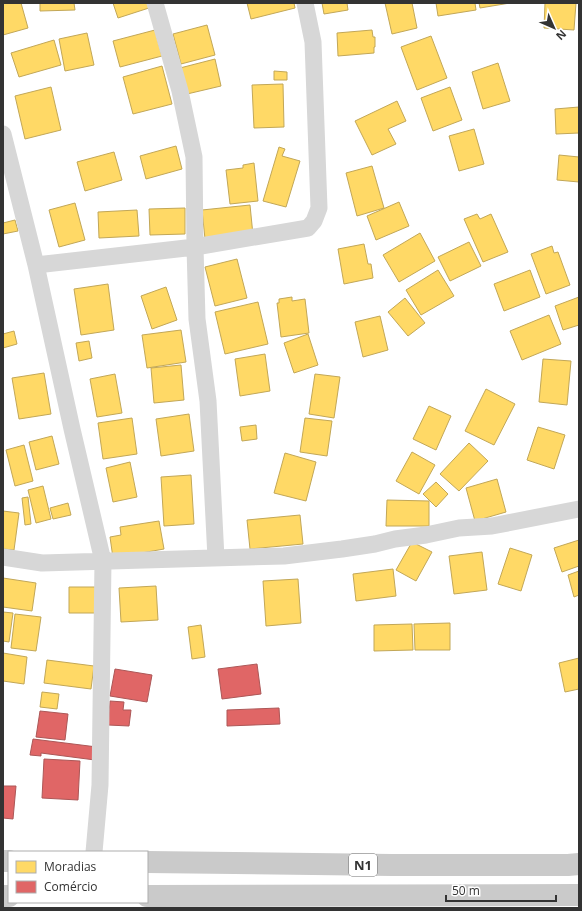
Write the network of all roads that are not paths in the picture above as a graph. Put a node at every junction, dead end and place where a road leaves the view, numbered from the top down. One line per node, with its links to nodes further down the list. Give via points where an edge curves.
1 (155, 3): 4 (street, via 180,91 194,157)
2 (305, 3): 4 (street, via 313,42 319,208 314,221 308,228)
3 (3, 134): 5 (street)
4 (195, 247): 5 (street); 8 (street, via 197,319 208,401)
5 (36, 265): 9 (street)
6 (579, 509): 8 (street, via 492,526 460,528 342,549 284,556)
7 (3, 557): 9 (street, via 42,563)
8 (216, 558): 9 (street)
9 (103, 561): 10 (street, via 100,785)
10 (94, 851)
11 (148, 862): 12 (main road, N1, via 392,866)
12 (579, 864)
13 (579, 895): 14 (main road, N1)
14 (148, 896)

